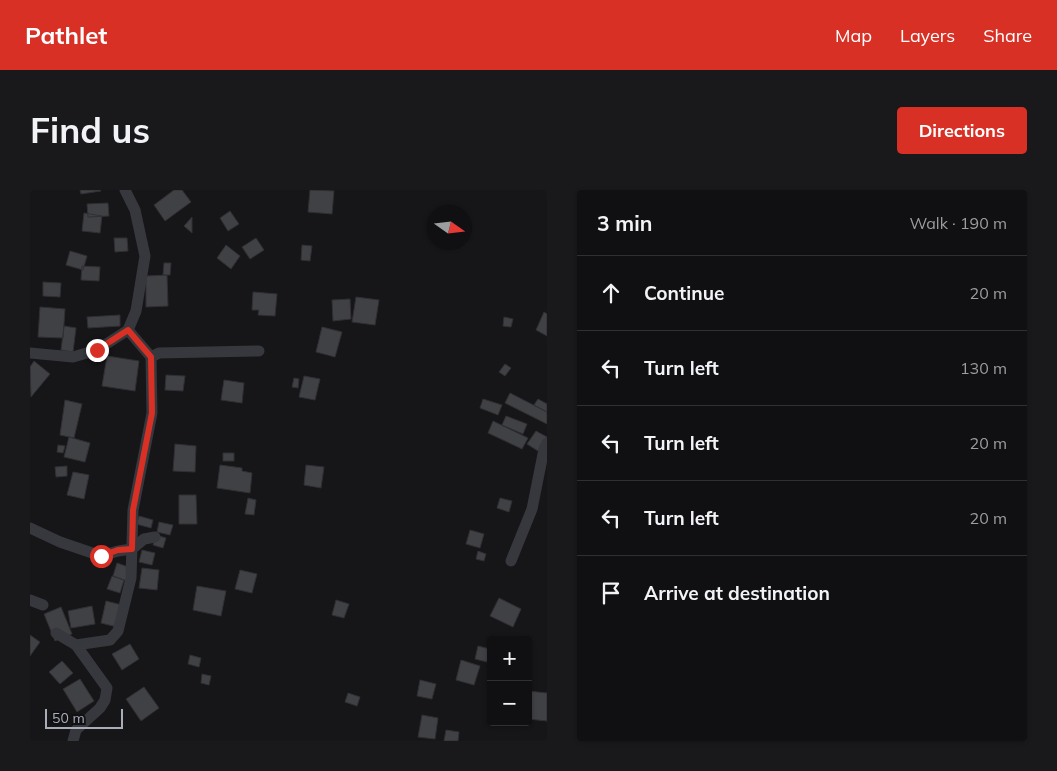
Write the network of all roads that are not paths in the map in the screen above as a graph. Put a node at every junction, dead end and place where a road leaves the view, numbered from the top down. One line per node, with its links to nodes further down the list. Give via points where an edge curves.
1 (125, 190): 2 (street, via 135,210 145,256 136,311)
2 (128, 330): 4 (street, via 97,350 73,357); 5 (street)
3 (259, 351): 5 (street, via 159,353)
4 (30, 353)
5 (151, 357): 9 (street, via 152,413 133,510)
6 (547, 443): 10 (street, via 532,509)
7 (30, 528): 9 (street, via 101,556)
8 (154, 537): 9 (street, via 144,539)
9 (132, 549): 14 (street, via 131,578 118,631 110,640)
10 (511, 561)
11 (30, 600): 12 (street)
12 (43, 605)
13 (56, 633): 14 (street)
14 (76, 645): 15 (street, via 107,688 100,708 76,730)
15 (73, 741)

